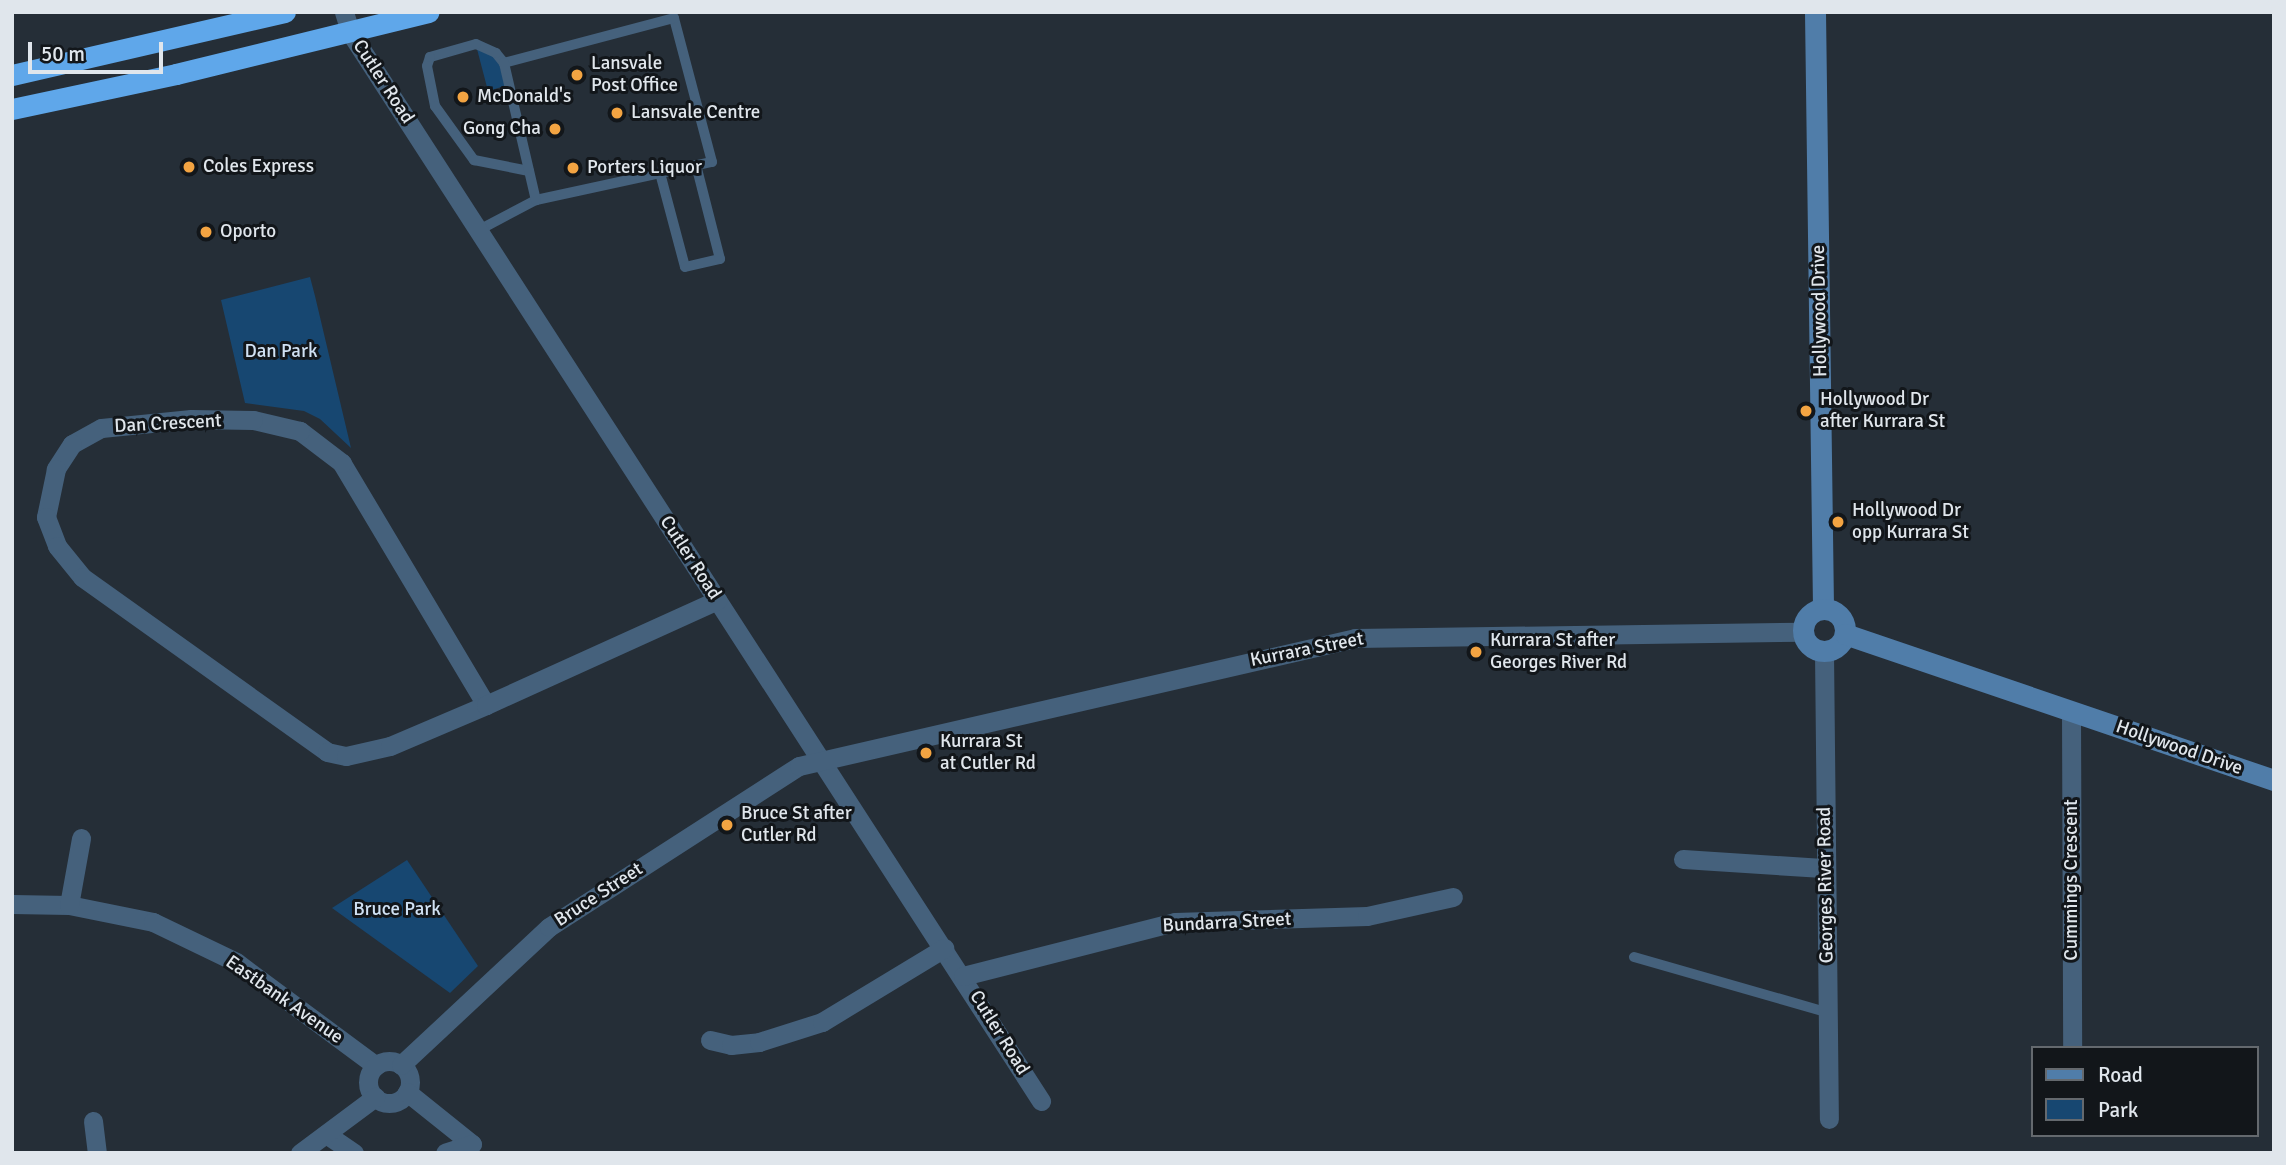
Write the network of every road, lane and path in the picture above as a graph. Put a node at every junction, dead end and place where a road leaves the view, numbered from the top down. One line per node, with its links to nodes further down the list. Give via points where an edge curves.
1 (285, 12): 6 (highway)
2 (429, 12): 4 (highway)
3 (1815, 12): 14 (street, Hollywood Drive)
4 (347, 22): 7 (highway); 12 (street, Cutler Road)
5 (504, 62): 8 (lane, via 674,18 712,162); 9 (lane); 9 (lane, via 476,44 430,57 427,66 435,106 474,160)
6 (12, 75)
7 (12, 109)
8 (696, 166): 10 (lane); 10 (lane, via 720,259 685,267)
9 (529, 171): 11 (lane)
10 (660, 173): 11 (lane)
11 (536, 200): 12 (lane)
12 (479, 230): 13 (street, Cutler Road)
13 (717, 600): 18 (street, Dan Crescent); 20 (street, Cutler Road)
14 (1823, 609): 15 (street, via 1806,619); 16 (street, via 1840,616)
15 (1803, 632): 17 (street, via 1807,643); 20 (street, Kurrara Street, via 1355,638)
16 (1845, 634): 17 (street, via 1840,645); 19 (street, Hollywood Drive)
17 (1824, 652): 24 (street, Georges River Road)
18 (486, 705): 18 (street, Dan Crescent, via 368,753 346,756 311,744 82,576 57,546 46,517 56,469 72,444 101,428 191,419 253,420 300,431 342,463)
19 (2071, 712): 21 (street, Hollywood Drive); 33 (street, Cummings Crescent)
20 (823, 761): 28 (street, Cutler Road); 34 (street, Bruce Street, via 799,766 550,927)
21 (2274, 780)
22 (81, 838): 27 (street)
23 (1683, 859): 24 (street)
24 (1823, 868): 31 (street, Georges River Road)
25 (1453, 897): 30 (street, Bundarra Street, via 1367,916 1175,922)
26 (12, 904): 27 (street, Eastbank Avenue)
27 (69, 905): 35 (street, Eastbank Avenue, via 153,922 236,962)
28 (944, 948): 30 (street, Cutler Road); 32 (street, via 822,1022 759,1042 731,1045)
29 (1634, 957): 31 (lane)
30 (963, 976): 38 (street, Cutler Road)
31 (1830, 1013): 39 (street, Georges River Road)
32 (710, 1040)
33 (2072, 1046)
34 (401, 1065): 35 (street, via 388,1061); 36 (street, via 408,1074)
35 (376, 1066): 37 (street, via 368,1085)
36 (407, 1092): 37 (street, via 393,1102); 45 (street, via 472,1144)
37 (375, 1097): 41 (street)
38 (1041, 1101)
39 (1829, 1119)
40 (93, 1121): 42 (street)
41 (326, 1134): 43 (street); 44 (street)
42 (97, 1153)
43 (300, 1153)
44 (354, 1153)
45 (445, 1153)

